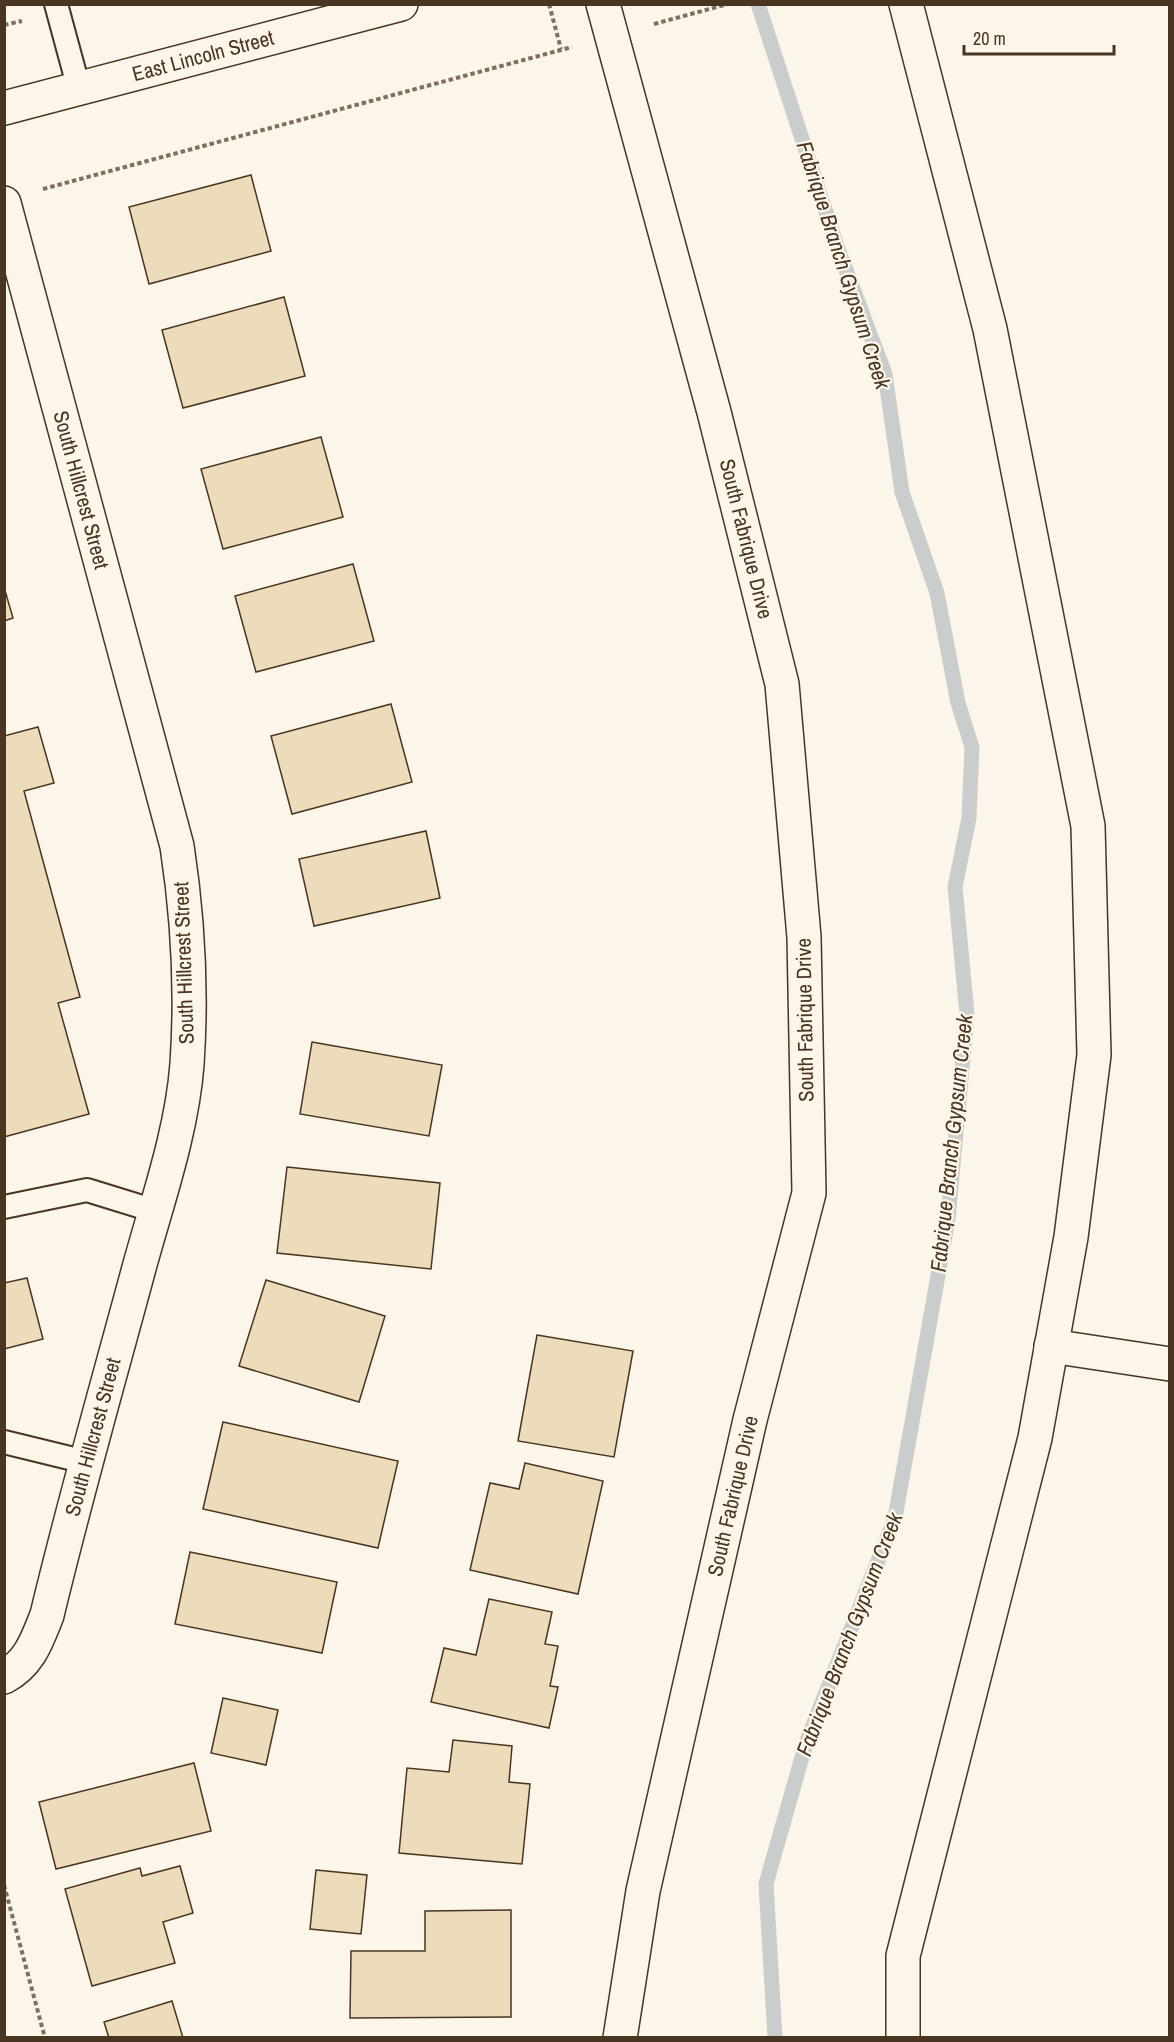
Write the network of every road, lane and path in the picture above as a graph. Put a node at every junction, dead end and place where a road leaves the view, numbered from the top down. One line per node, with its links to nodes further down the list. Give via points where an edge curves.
1 (56, 4): 9 (lane)
2 (401, 4): 9 (street, East Lincoln Street)
3 (549, 4): 8 (path)
4 (603, 4): 7 (street, South Fabrique Drive)
5 (729, 4): 7 (path)
6 (906, 4): 15 (street, via 990,329 1088,826 1094,1055 1071,1237)
7 (612, 36): 8 (path); 22 (street, South Fabrique Drive, via 714,412 782,684 804,937 809,1193 750,1420 643,1891)
8 (561, 49): 11 (path)
9 (79, 89): 10 (street, East Lincoln Street)
10 (4, 108)
11 (39, 190)
12 (4, 203): 14 (street, South Hillcrest Street, via 177,846 188,959 187,1065)
13 (4, 1207): 14 (lane, via 87,1190)
14 (155, 1211): 18 (street, South Hillcrest Street)
15 (1051, 1346): 16 (street); 23 (street, via 1035,1437 903,1956)
16 (1170, 1364)
17 (4, 1442): 18 (lane)
18 (86, 1462): 19 (street, South Hillcrest Street, via 47,1615 22,1666)
19 (4, 1677)
20 (4, 1885): 21 (path)
21 (45, 2037)
22 (620, 2037)
23 (903, 2037)

